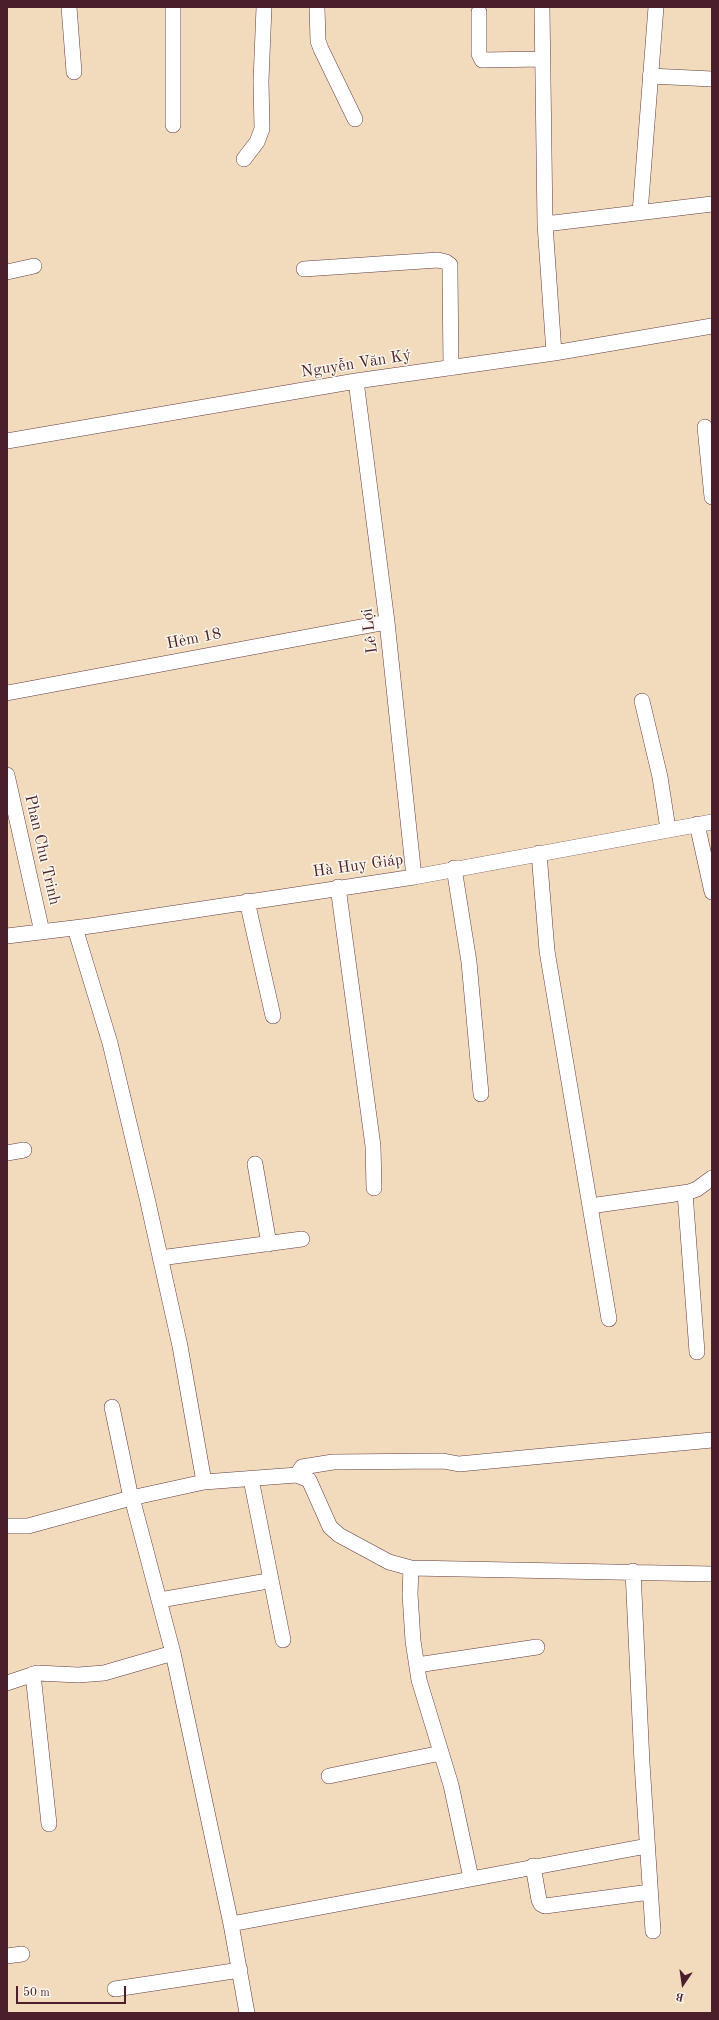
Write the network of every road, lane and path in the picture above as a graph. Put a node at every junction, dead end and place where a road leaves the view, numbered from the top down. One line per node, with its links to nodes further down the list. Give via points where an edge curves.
1 (68, 7): 9 (street)
2 (173, 7): 13 (street)
3 (264, 7): 14 (street, via 262,129 257,142)
4 (317, 7): 12 (street, via 319,45)
5 (542, 7): 8 (street)
6 (656, 7): 10 (street)
7 (478, 12): 8 (street, via 479,54 482,60)
8 (542, 59): 17 (street)
9 (74, 72)
10 (650, 76): 11 (street); 16 (street)
11 (712, 79)
12 (355, 119)
13 (174, 125)
14 (244, 159)
15 (712, 204): 16 (street)
16 (640, 213): 17 (street)
17 (545, 224): 22 (street)
18 (34, 266): 20 (street)
19 (304, 269): 23 (street, via 438,260 446,262 450,265)
20 (7, 272)
21 (712, 326): 22 (street, Nguyễn Văn Ký)
22 (554, 353): 23 (street, Nguyễn Văn Ký)
23 (451, 368): 24 (street, Nguyễn Văn Ký)
24 (356, 381): 26 (street, Nguyễn Văn Ký); 28 (street, Lê Lợi)
25 (705, 426): 27 (street)
26 (7, 441)
27 (712, 497)
28 (387, 622): 29 (street, Hẻm 18); 37 (street, Lê Lợi)
29 (7, 693)
30 (642, 701): 34 (street, via 660,777)
31 (7, 775): 42 (street, Phan Chu Trinh)
32 (712, 822): 33 (street, Hà Huy Giáp)
33 (697, 824): 34 (street, Hà Huy Giáp); 39 (street)
34 (668, 829): 35 (street, Hà Huy Giáp)
35 (538, 853): 36 (street, Hà Huy Giáp); 52 (street, via 548,951)
36 (454, 868): 37 (street, Hà Huy Giáp); 45 (street, via 469,962)
37 (414, 877): 38 (street, Hà Huy Giáp)
38 (338, 887): 40 (street, Hà Huy Giáp); 50 (street, via 373,1146)
39 (712, 892)
40 (247, 902): 41 (street, Hà Huy Giáp); 44 (street)
41 (75, 928): 42 (street, Hà Huy Giáp); 55 (street, via 110,1043)
42 (42, 932): 43 (street, Hà Huy Giáp)
43 (7, 936)
44 (273, 1016)
45 (480, 1094)
46 (24, 1150): 47 (street)
47 (7, 1153)
48 (255, 1164): 54 (street)
49 (712, 1178): 51 (street, via 697,1189)
50 (374, 1188)
51 (685, 1193): 52 (street); 57 (street)
52 (590, 1206): 56 (street)
53 (302, 1239): 54 (street)
54 (269, 1244): 55 (street)
55 (160, 1258): 62 (street, via 180,1346)
56 (609, 1319)
57 (697, 1352)
58 (112, 1407): 63 (street)
59 (712, 1440): 60 (street, via 459,1464 443,1460 333,1462 302,1467)
60 (297, 1474): 61 (street); 65 (street, via 310,1480 330,1527 339,1535 388,1562)
61 (251, 1479): 62 (street); 70 (street)
62 (204, 1482): 63 (street)
63 (131, 1498): 64 (street, via 28,1526); 69 (street)
64 (7, 1526)
65 (411, 1568): 66 (street); 73 (street, via 410,1594)
66 (633, 1571): 67 (street); 79 (street)
67 (712, 1574)
68 (262, 1582): 69 (street)
69 (160, 1600): 72 (street)
70 (283, 1640)
71 (537, 1647): 73 (street)
72 (173, 1653): 74 (street, via 104,1673); 83 (street)
73 (417, 1665): 76 (street, via 419,1680)
74 (33, 1674): 75 (street); 78 (street)
75 (7, 1683)
76 (441, 1753): 77 (street); 81 (street, via 451,1785)
77 (329, 1776)
78 (49, 1824)
79 (647, 1846): 80 (street); 82 (street)
80 (533, 1866): 81 (street); 82 (street, via 539,1900 545,1906)
81 (471, 1878): 83 (street)
82 (650, 1892): 84 (street)
83 (231, 1924): 85 (street)
84 (653, 1931)
85 (240, 1970): 86 (street); 87 (street)
86 (115, 1990)
87 (247, 2013)

